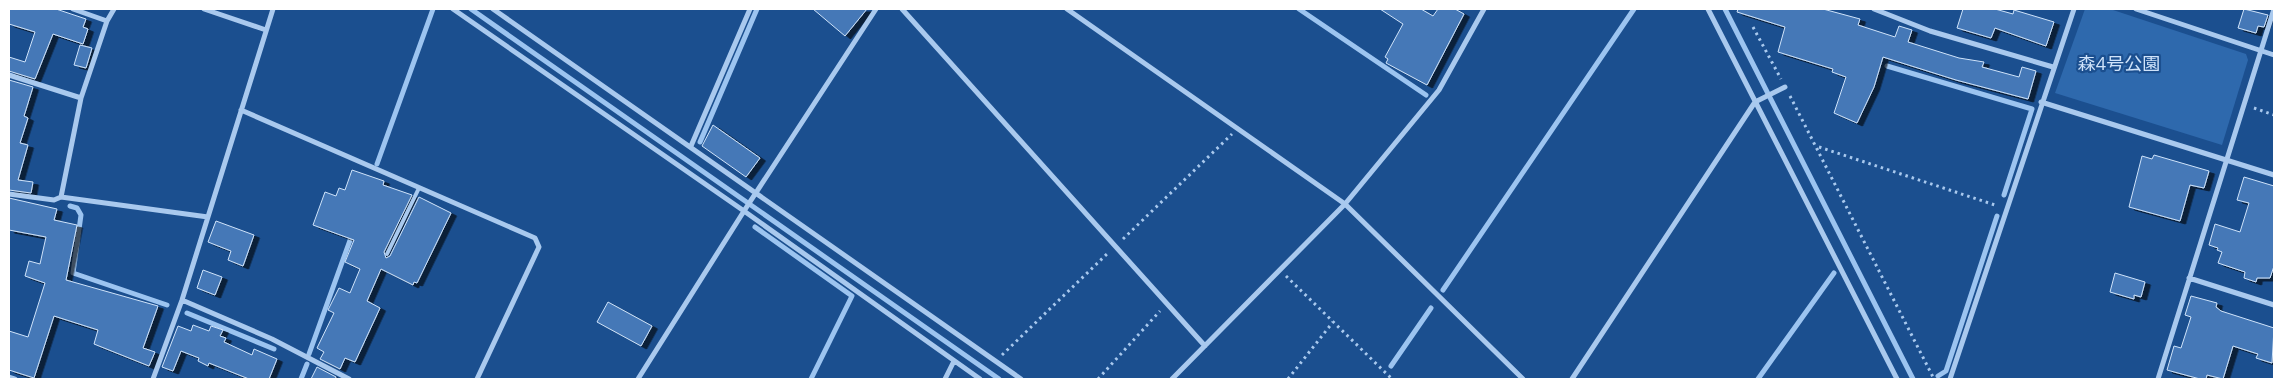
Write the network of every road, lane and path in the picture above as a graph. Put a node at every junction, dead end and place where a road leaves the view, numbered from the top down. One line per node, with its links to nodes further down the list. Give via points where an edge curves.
1 (74, 9): 17 (street)
2 (114, 9): 17 (street)
3 (204, 9): 19 (street)
4 (273, 9): 19 (street)
5 (453, 9): 41 (street)
6 (493, 9): 31 (street)
7 (750, 9): 31 (street)
8 (876, 9): 37 (street)
9 (902, 9): 47 (street)
10 (1067, 9): 39 (street)
11 (1484, 9): 39 (street, via 1439,90)
12 (1708, 9): 26 (street)
13 (1874, 9): 22 (street, via 1930,31)
14 (2074, 9): 22 (street)
15 (2136, 9): 20 (street)
16 (2274, 9): 20 (street)
17 (107, 22): 25 (street)
18 (1753, 27): 24 (path)
19 (266, 30): 29 (street)
20 (2261, 50): 21 (street); 28 (street)
21 (2274, 55)
22 (2053, 67): 27 (street)
23 (9, 76): 25 (street)
24 (1783, 88): 26 (street); 32 (path)
25 (80, 98): 38 (street)
26 (1755, 102): 66 (street); 67 (street)
27 (2041, 102): 33 (street); 40 (street)
28 (2244, 104): 30 (path); 33 (street)
29 (241, 110): 35 (street); 42 (street)
30 (2274, 115)
31 (691, 146): 37 (street)
32 (1818, 147): 40 (path); 68 (path)
33 (2225, 160): 34 (street); 45 (street)
34 (2274, 175)
35 (420, 188): 43 (lane); 56 (street, via 534,238 539,247)
36 (9, 194): 38 (street, via 54,200)
37 (756, 194): 41 (street); 60 (street)
38 (61, 197): 42 (street)
39 (1345, 204): 44 (street); 65 (street)
40 (2006, 209): 69 (street)
41 (745, 210): 51 (street); 57 (street)
42 (208, 217): 46 (street)
43 (387, 254)
44 (1280, 270): 49 (path); 50 (street)
45 (2189, 278): 48 (street); 70 (street)
46 (182, 300): 54 (street); 55 (street, via 272,339)
47 (1166, 304): 50 (street); 61 (path)
48 (2274, 305)
49 (1333, 322): 63 (path); 64 (path)
50 (1205, 346): 62 (street)
51 (954, 361): 58 (street); 59 (street)
52 (9, 376): 53 (street)
53 (16, 379)
54 (153, 379)
55 (349, 379)
56 (477, 379)
57 (638, 379)
58 (945, 379)
59 (980, 379)
60 (1021, 379)
61 (1098, 379)
62 (1172, 379)
63 (1288, 379)
64 (1392, 379)
65 (1523, 379)
66 (1572, 379)
67 (1897, 379)
68 (1934, 379)
69 (1950, 379)
70 (2158, 379)

